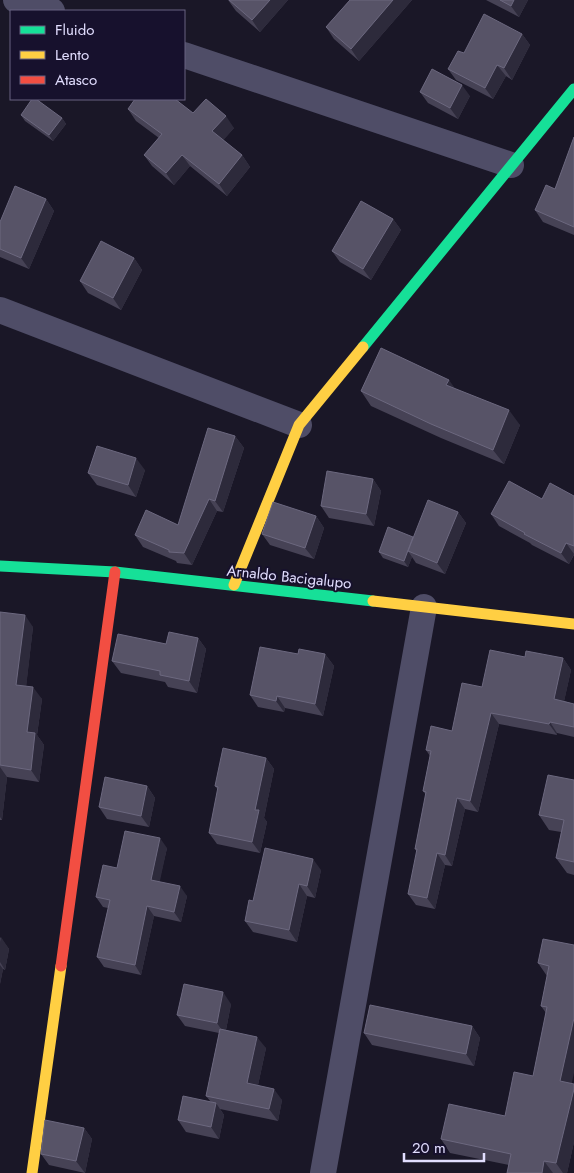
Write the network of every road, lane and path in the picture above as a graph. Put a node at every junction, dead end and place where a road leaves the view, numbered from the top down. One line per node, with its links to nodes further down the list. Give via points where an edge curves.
1 (16, 0): 2 (street)
2 (49, 10)
3 (185, 55): 5 (street)
4 (574, 89): 5 (street)
5 (510, 165): 7 (street)
6 (0, 310): 7 (street)
7 (299, 425): 10 (street)
8 (0, 566): 9 (street, Arnaldo Bacigalupo)
9 (115, 572): 10 (street, Arnaldo Bacigalupo); 13 (street)
10 (234, 586): 11 (street, Arnaldo Bacigalupo)
11 (424, 607): 12 (street, Arnaldo Bacigalupo); 14 (street)
12 (574, 624)
13 (32, 1173)
14 (323, 1173)

